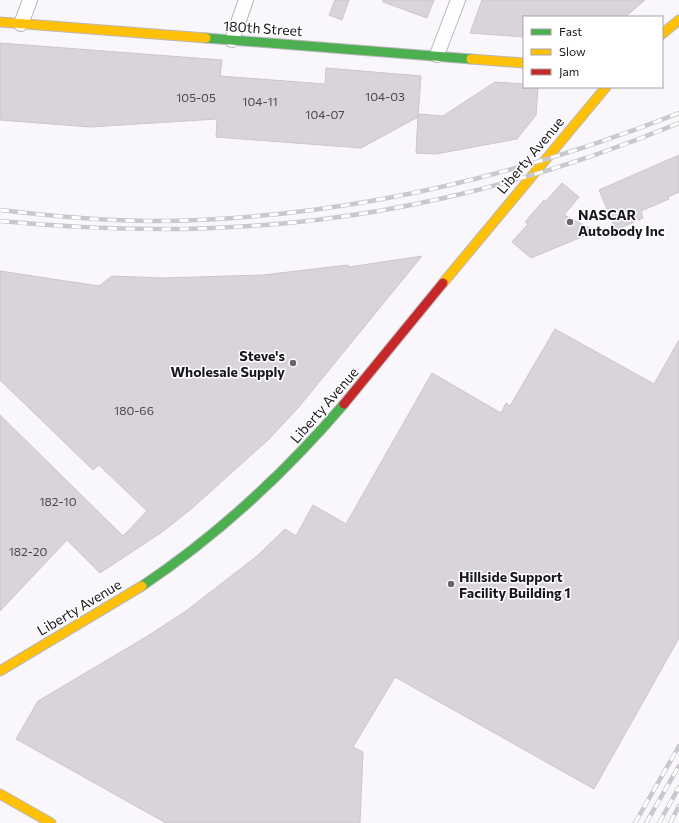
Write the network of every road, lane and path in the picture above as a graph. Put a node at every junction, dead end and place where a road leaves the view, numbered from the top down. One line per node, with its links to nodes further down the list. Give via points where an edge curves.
1 (30, 0): 6 (street)
2 (246, 0): 8 (street)
3 (458, 0): 9 (street)
4 (679, 20): 7 (main road)
5 (0, 22): 6 (main road, 180th Street)
6 (21, 24): 8 (main road, 180th Street)
7 (663, 33)
8 (232, 40): 9 (main road, 180th Street)
9 (437, 55): 10 (main road, 180th Street)
10 (523, 63)
11 (605, 88): 12 (main road, Liberty Avenue, via 350,398 284,471 224,526 180,560)
12 (0, 671)
13 (0, 794): 14 (main road)
14 (51, 823)

